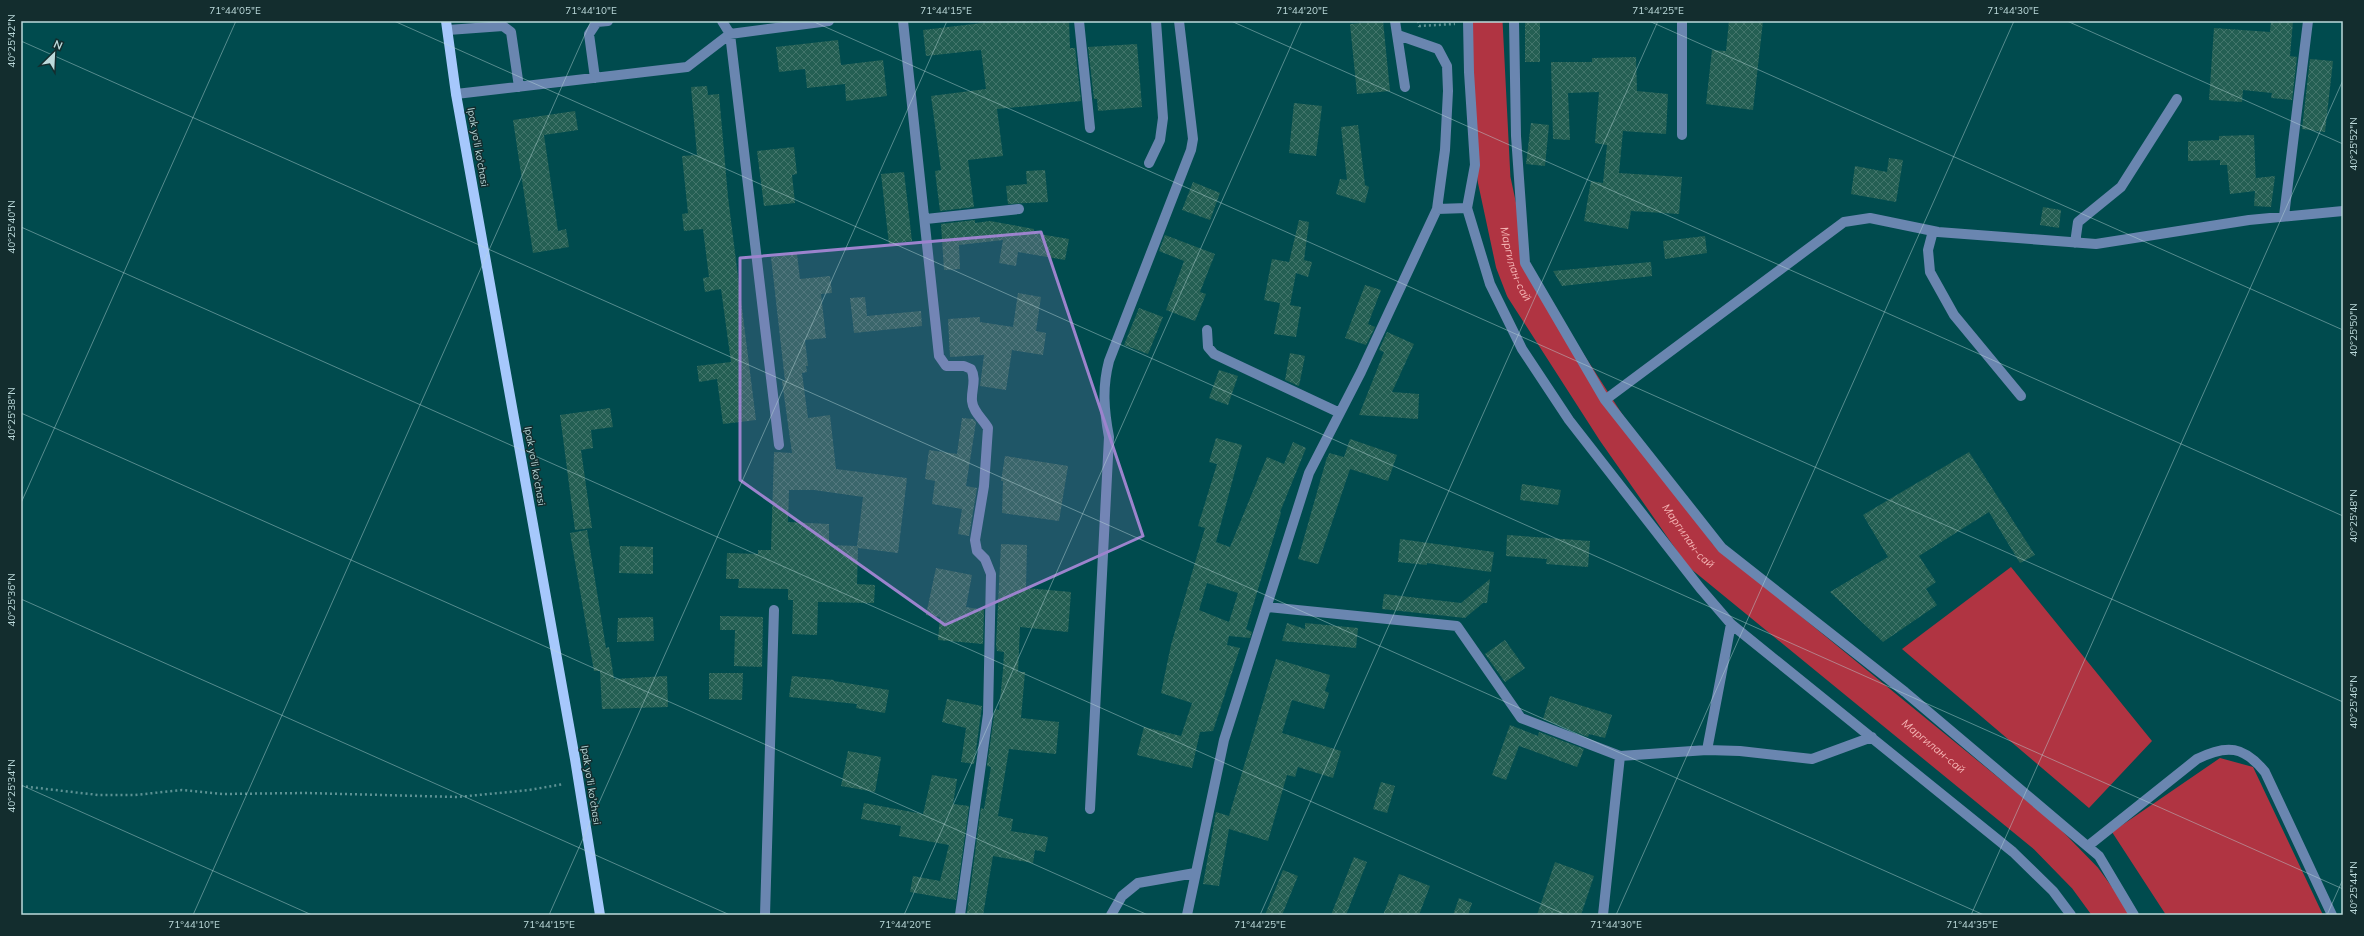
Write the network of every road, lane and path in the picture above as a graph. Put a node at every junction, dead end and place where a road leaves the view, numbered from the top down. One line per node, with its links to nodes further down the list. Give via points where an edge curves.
1 (608, 21): 17 (street, via 597,22 589,34)
2 (722, 21): 15 (street)
3 (829, 21): 15 (street)
4 (903, 21): 30 (street)
5 (1079, 21): 22 (street)
6 (1156, 21): 24 (street, via 1163,118 1160,140)
7 (1179, 21): 46 (street, via 1193,139 1191,150 1109,361 1104,380 1104,405 1109,437)
8 (1395, 21): 16 (street)
9 (1418, 21): 13 (path, via 1419,26)
10 (1514, 21): 35 (street, via 1516,136 1525,263)
11 (1682, 21): 23 (street)
12 (2308, 21): 29 (street)
13 (1468, 22): 25 (street, via 1475,165)
14 (447, 26): 18 (street, via 504,26 511,32); 20 (main road, Ipak yo'li ko'chasi)
15 (730, 34): 17 (street, via 687,67); 37 (street)
16 (1398, 34): 19 (street); 27 (street, via 1438,50 1447,66 1445,150)
17 (595, 78): 18 (street)
18 (519, 87): 20 (street)
19 (1405, 87)
20 (456, 94): 44 (main road, Ipak yo'li ko'chasi)
21 (2177, 99): 32 (street, via 2121,187 2078,222)
22 (1090, 128)
23 (1682, 135)
24 (1149, 163)
25 (1467, 208): 27 (street); 40 (street, via 1490,284 1522,349 1569,420 1700,588)
26 (1019, 209): 30 (street)
27 (1437, 209): 36 (street)
28 (2343, 211): 29 (street)
29 (2284, 216): 32 (street, via 2096,244)
30 (926, 219): 51 (street, via 939,356 946,366 964,366 971,369 974,374 972,401 976,412 988,428 984,486 975,540 977,551 985,559 991,574 988,714)
31 (1933, 231): 32 (street); 34 (street, via 1928,250 1930,272 1954,315); 35 (street, via 1870,218 1844,222)
32 (2075, 243)
33 (1206, 330): 36 (street, via 1208,347 1214,354)
34 (2021, 396)
35 (1605, 400): 47 (street, via 1722,548 1905,692)
36 (1340, 413): 38 (street, via 1309,473)
37 (779, 445)
38 (1268, 607): 43 (street, via 1457,626 1521,718); 48 (street, via 1224,740)
39 (774, 610): 50 (street)
40 (1732, 624): 41 (street); 42 (street)
41 (1872, 737): 42 (street, via 1812,759); 55 (street, via 2013,852 2053,891)
42 (1707, 750): 43 (street)
43 (1620, 756): 54 (street)
44 (578, 781): 45 (path, via 529,790 458,797 306,793 222,794 182,790 135,795 98,795); 49 (main road, Ipak yo'li ko'chasi)
45 (21, 786)
46 (1090, 809)
47 (2088, 846): 56 (street, via 2099,856); 57 (street, via 2198,759 2209,753 2231,749 2244,752 2254,758 2264,772)
48 (1194, 873): 52 (street, via 1138,883 1122,896); 53 (street)
49 (600, 915)
50 (765, 915)
51 (960, 915)
52 (1111, 915)
53 (1188, 915)
54 (1603, 915)
55 (2072, 915)
56 (2134, 915)
57 (2332, 915)

